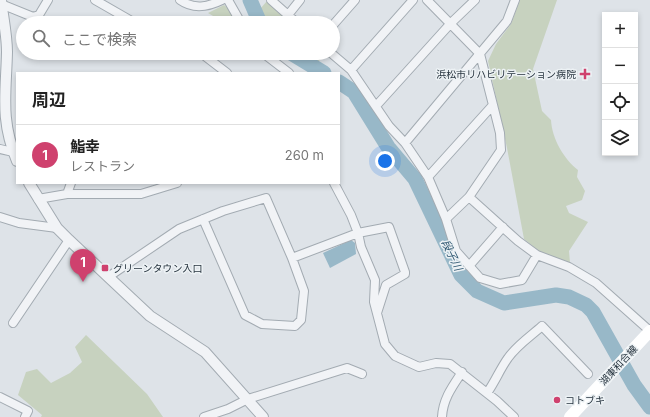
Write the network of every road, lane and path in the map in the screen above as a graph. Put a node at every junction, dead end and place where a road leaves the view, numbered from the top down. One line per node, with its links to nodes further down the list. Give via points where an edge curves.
1 (48, 0): 16 (street)
2 (95, 0): 17 (street)
3 (180, 0): 4 (street, via 199,7 210,6)
4 (222, 0)
5 (228, 0): 18 (street)
6 (271, 0): 14 (street)
7 (300, 0): 14 (street)
8 (355, 0): 19 (street)
9 (413, 0): 26 (street)
10 (427, 0): 20 (street)
11 (475, 0): 20 (street)
12 (515, 0): 22 (street, via 507,21)
13 (1, 2): 15 (street); 21 (street)
14 (288, 15)
15 (31, 16)
16 (36, 16)
17 (123, 16)
18 (237, 16)
19 (340, 17)
20 (451, 23): 22 (street); 30 (street)
21 (2, 26): 33 (street, via 7,53 3,110)
22 (480, 54): 29 (street); 31 (street)
23 (210, 60): 27 (street)
24 (272, 60): 28 (street)
25 (340, 60): 26 (street)
26 (352, 70): 30 (street)
27 (226, 72)
28 (288, 72)
29 (493, 105): 34 (street); 40 (street, via 500,133 500,150)
30 (376, 106): 31 (street)
31 (404, 143): 34 (street)
32 (0, 148): 33 (street)
33 (15, 156)
34 (428, 177): 44 (street)
35 (30, 184): 41 (street)
36 (71, 184): 39 (street)
37 (174, 184): 39 (street, via 141,194)
38 (335, 184): 47 (street)
39 (67, 194): 41 (street)
40 (469, 197): 44 (street); 45 (street)
41 (38, 199): 46 (street)
42 (0, 217): 46 (street, via 19,223)
43 (203, 219): 50 (street, via 266,198); 50 (street, via 245,315 262,324 295,326 301,320 304,291); 52 (street, via 179,229)
44 (446, 219): 51 (street, via 456,251)
45 (503, 227): 49 (street); 51 (street)
46 (58, 228): 48 (street)
47 (358, 233): 50 (street); 53 (street, via 375,280 374,302); 53 (street, via 389,227 406,272 386,285)
48 (69, 240): 52 (street); 54 (street)
49 (537, 255): 51 (street, via 522,280 500,284 480,278); 55 (street, via 570,267 596,283)
50 (292, 258)
51 (469, 266)
52 (108, 277): 61 (street, via 150,316 205,352)
53 (377, 313): 56 (street, via 385,344 395,356 419,367 436,363 450,364)
54 (13, 323)
55 (649, 336): 67 (main road, 湖東和合線)
56 (462, 372): 59 (street); 65 (street, via 449,390 442,407)
57 (362, 374): 61 (street, via 347,368)
58 (588, 374): 59 (street, via 542,326 508,358)
59 (487, 393): 66 (street)
60 (0, 397): 62 (street, via 28,410)
61 (248, 399): 63 (street); 64 (street)
62 (25, 417)
63 (204, 417)
64 (263, 417)
65 (442, 417)
66 (514, 417)
67 (570, 417)

